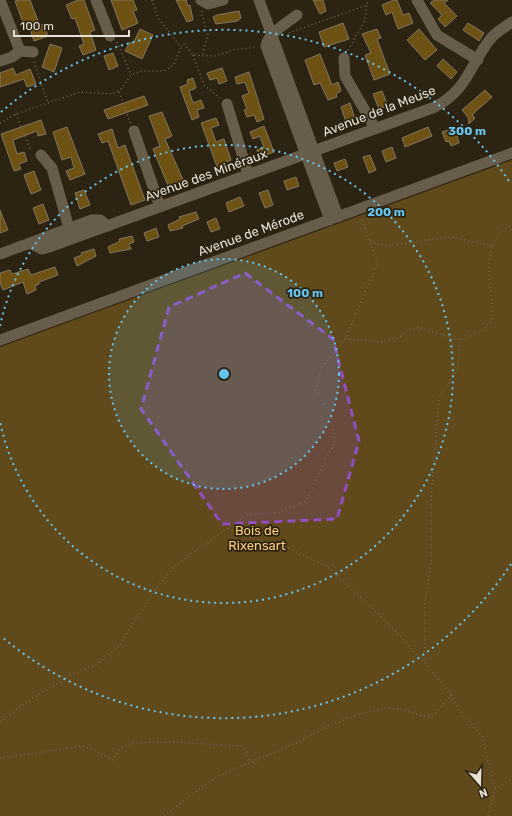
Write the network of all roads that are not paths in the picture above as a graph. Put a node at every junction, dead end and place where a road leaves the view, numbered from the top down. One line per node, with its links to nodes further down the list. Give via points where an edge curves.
1 (0, 0): 11 (street)
2 (96, 0): 10 (street)
3 (223, 0): 6 (street, via 210,4)
4 (259, 0): 9 (street)
5 (417, 0): 14 (street, via 437,35)
6 (203, 2)
7 (297, 15): 9 (street)
8 (512, 22): 14 (street, Avenue de la Meuse, via 493,36)
9 (272, 35): 19 (street); 19 (street, via 266,41 266,46)
10 (110, 36)
11 (20, 51): 12 (street); 15 (street)
12 (34, 52)
13 (344, 58): 17 (street, via 345,76)
14 (478, 60): 17 (street, Avenue de la Meuse, via 460,88 446,101 428,110)
15 (0, 61)
16 (227, 104): 22 (street)
17 (375, 128): 19 (street, Avenue de la Meuse)
18 (134, 131): 23 (street)
19 (310, 153): 22 (street, Avenue des Minéraux); 24 (street)
20 (512, 154): 24 (street, Avenue de Mérode)
21 (41, 155): 26 (street, via 52,168)
22 (248, 174): 23 (street, Avenue des Minéraux)
23 (160, 206): 25 (street, Avenue des Minéraux)
24 (334, 218): 29 (street, Avenue de Mérode)
25 (108, 226): 26 (street, via 96,220); 27 (street, Avenue des Minéraux, via 45,249)
26 (69, 228): 27 (street)
27 (30, 243): 28 (street)
28 (0, 254)
29 (0, 340)

